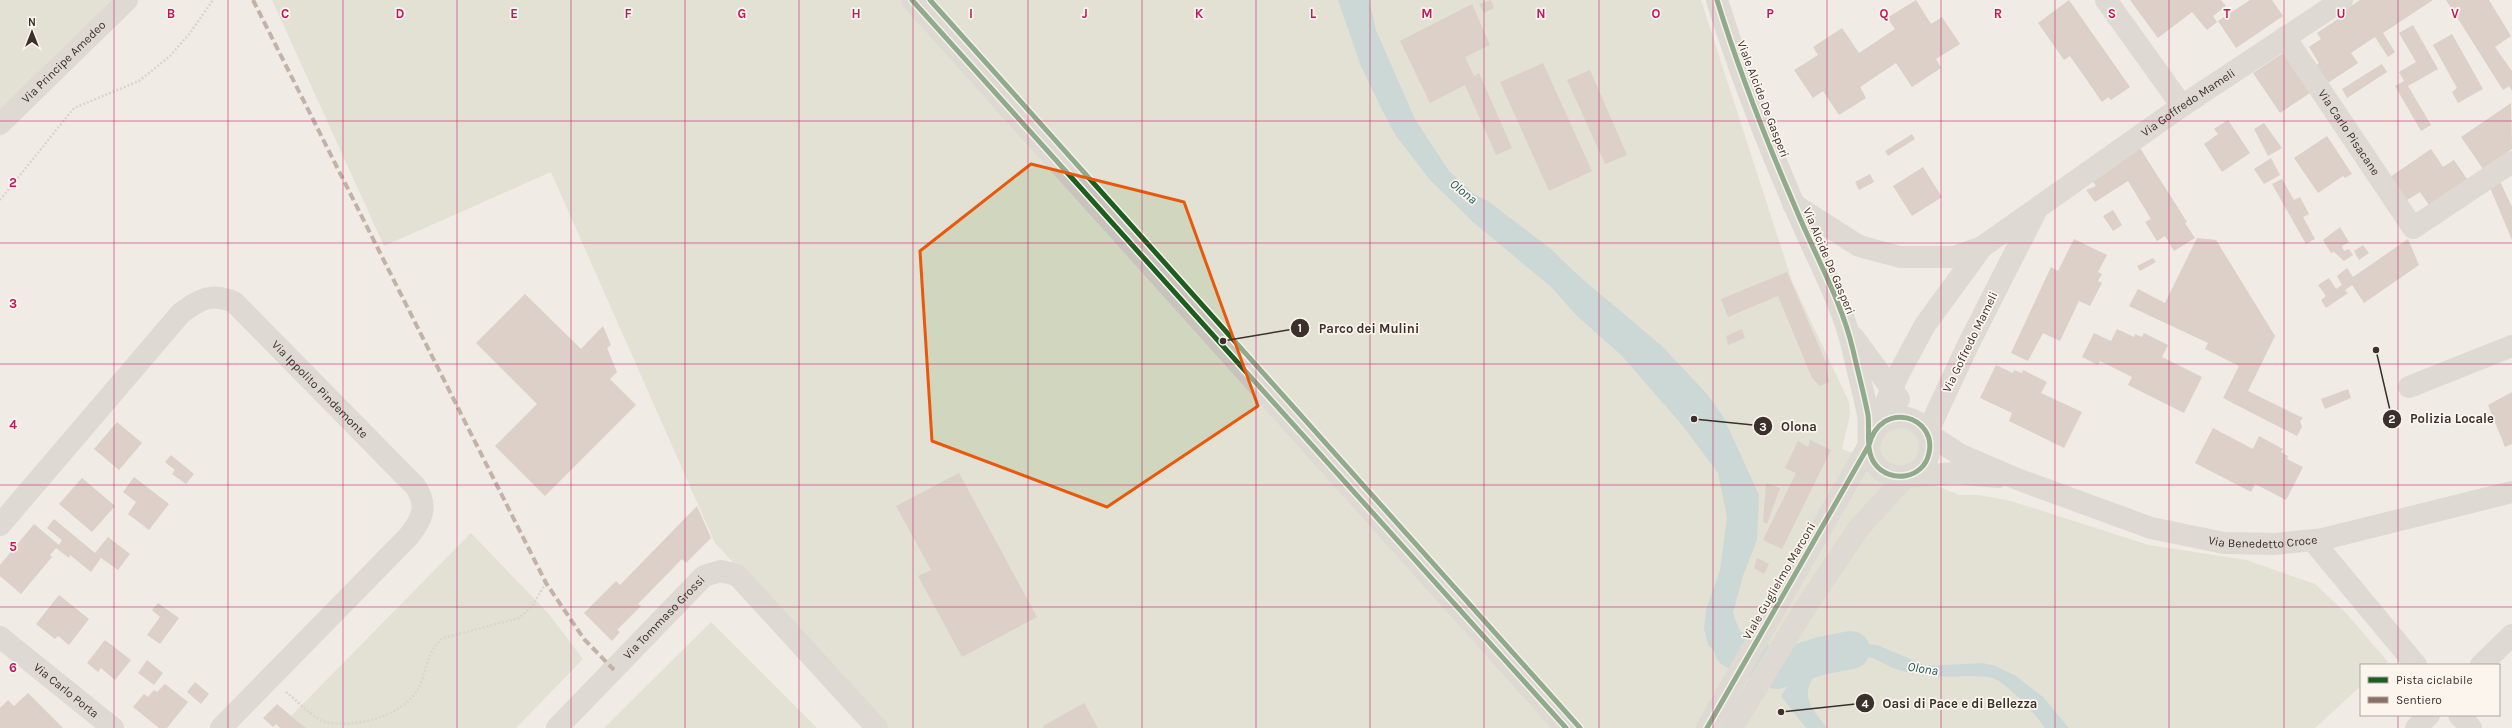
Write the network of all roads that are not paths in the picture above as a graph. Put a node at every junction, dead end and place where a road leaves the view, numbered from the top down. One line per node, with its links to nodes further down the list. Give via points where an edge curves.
1 (127, 0): 8 (street, Via Principe Amedeo)
2 (912, 0): 34 (street)
3 (1717, 0): 10 (street, Viale Alcide De Gasperi, via 1760,125)
4 (2106, 0): 7 (street)
5 (2342, 0): 6 (street, Via Goffredo Mameli)
6 (2285, 37): 7 (street, Via Goffredo Mameli); 9 (street, Via Carlo Pisacane, via 2412,228)
7 (2182, 106): 11 (street, Via Goffredo Mameli)
8 (0, 124)
9 (2512, 162)
10 (1793, 204): 12 (street, Via Goffredo Mameli, via 1859,246 1900,256 1954,257); 13 (street, Via Alcide De Gasperi)
11 (2037, 209): 12 (street, Via Goffredo Mameli); 17 (street, Via Goffredo Mameli)
12 (1982, 248): 16 (street, Via Goffredo Mameli, via 1925,325)
13 (1848, 331): 16 (street, Via Alcide De Gasperi); 18 (street, Via Alcide De Gasperi)
14 (2512, 346): 15 (street)
15 (2409, 387)
16 (1892, 390): 17 (street, Via Alcide De Gasperi); 18 (street, Via Goffredo Mameli)
17 (1923, 428): 18 (street, via 1901,416 1887,419); 19 (street, via 1930,441 1928,460 1915,473); 20 (street, Via Benedetto Croce, via 1959,454)
18 (1872, 437): 19 (street, via 1870,455 1875,465 1894,477); 35 (street, Viale Guglielmo Marconi)
19 (1905, 477): 20 (street, Via Benedetto Croce, via 1955,474); 36 (street, via 1858,529 1803,611)
20 (2017, 479): 23 (street, Via Benedetto Croce, via 2175,534 2224,543)
21 (2512, 492): 23 (street, Via Benedetto Croce)
22 (0, 525): 31 (street, Via Ippolito Pindemonte, via 182,313 207,297 222,297 234,302 415,486 424,507 418,525 408,537)
23 (2313, 541): 26 (street)
24 (2512, 635): 27 (street)
25 (0, 637): 30 (street, Via Carlo Porta)
26 (2415, 664)
27 (2482, 664)
28 (2428, 716): 37 (street)
29 (2460, 716): 38 (street)
30 (113, 728)
31 (222, 728)
32 (557, 728): 33 (street, Via Tommaso Grossi, via 704,576 721,572 737,575)
33 (877, 728)
34 (1566, 728)
35 (1707, 728)
36 (1732, 728)
37 (2416, 728)
38 (2471, 728)

